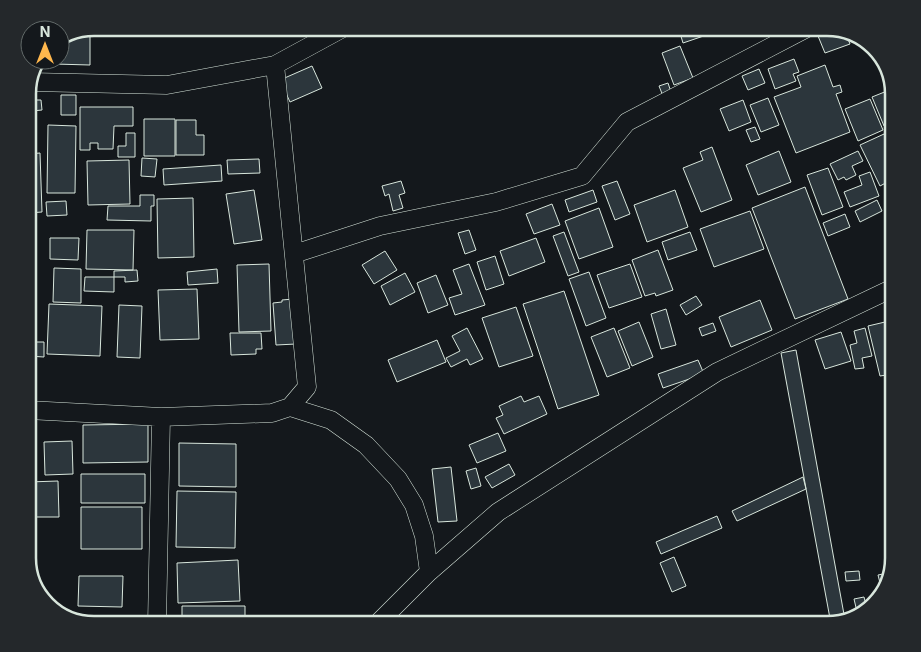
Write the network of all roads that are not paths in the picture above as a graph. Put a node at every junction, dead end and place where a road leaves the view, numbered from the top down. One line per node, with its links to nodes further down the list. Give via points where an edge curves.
1 (329, 36): 3 (street)
2 (793, 36): 5 (street, via 627,122 582,176 496,202 380,226)
3 (275, 65): 4 (street, via 167,85); 5 (street)
4 (37, 82)
5 (294, 254): 7 (street, via 307,386)
6 (885, 292): 10 (street, via 717,372 498,512)
7 (290, 407): 9 (street, via 272,413); 10 (street, via 331,420 366,445 398,480 414,505 424,536)
8 (36, 410): 9 (street)
9 (161, 417): 11 (street)
10 (429, 572): 12 (street)
11 (157, 616)
12 (385, 616)

